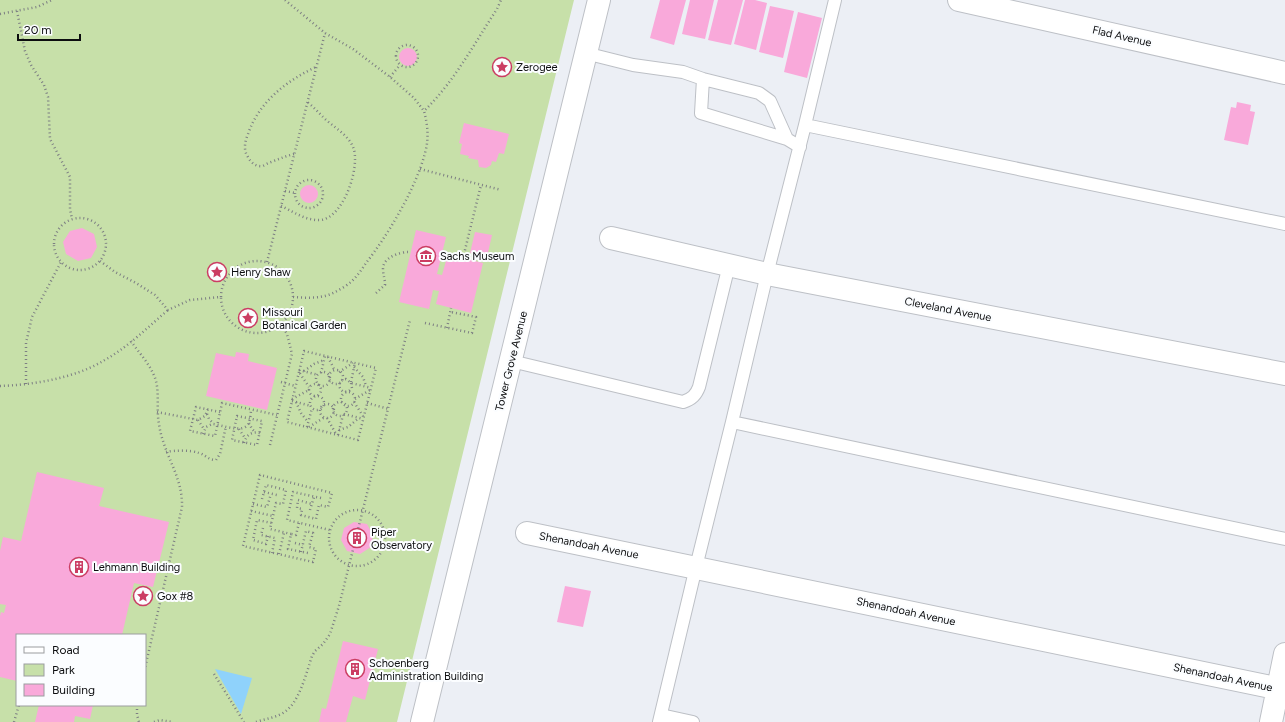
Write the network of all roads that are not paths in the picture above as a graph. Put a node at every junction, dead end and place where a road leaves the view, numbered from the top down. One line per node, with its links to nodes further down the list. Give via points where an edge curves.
1 (599, 0): 4 (street, Tower Grove Avenue)
2 (835, 0): 7 (lane)
3 (959, 0): 5 (street, Flad Avenue)
4 (585, 53): 6 (lane); 14 (street, Tower Grove Avenue)
5 (1285, 73)
6 (703, 78): 8 (lane, via 759,93 770,101); 8 (lane, via 700,113)
7 (805, 125): 9 (lane); 10 (lane)
8 (787, 139): 9 (lane)
9 (800, 147): 13 (lane)
10 (1285, 224)
11 (611, 238): 12 (street, Cleveland Avenue)
12 (729, 265): 13 (street, Cleveland Avenue); 14 (lane, via 699,387 690,400 683,402)
13 (767, 274): 15 (street, Cleveland Avenue); 16 (lane)
14 (511, 361): 23 (street, Tower Grove Avenue)
15 (1285, 374)
16 (732, 422): 18 (lane); 19 (lane)
17 (527, 533): 19 (street, Shenandoah Avenue)
18 (1285, 539)
19 (696, 567): 21 (street, Shenandoah Avenue); 22 (lane)
20 (1285, 654): 21 (street)
21 (1282, 689): 25 (street)
22 (660, 719): 24 (lane)
23 (422, 722)
24 (693, 722)
25 (1271, 722)

